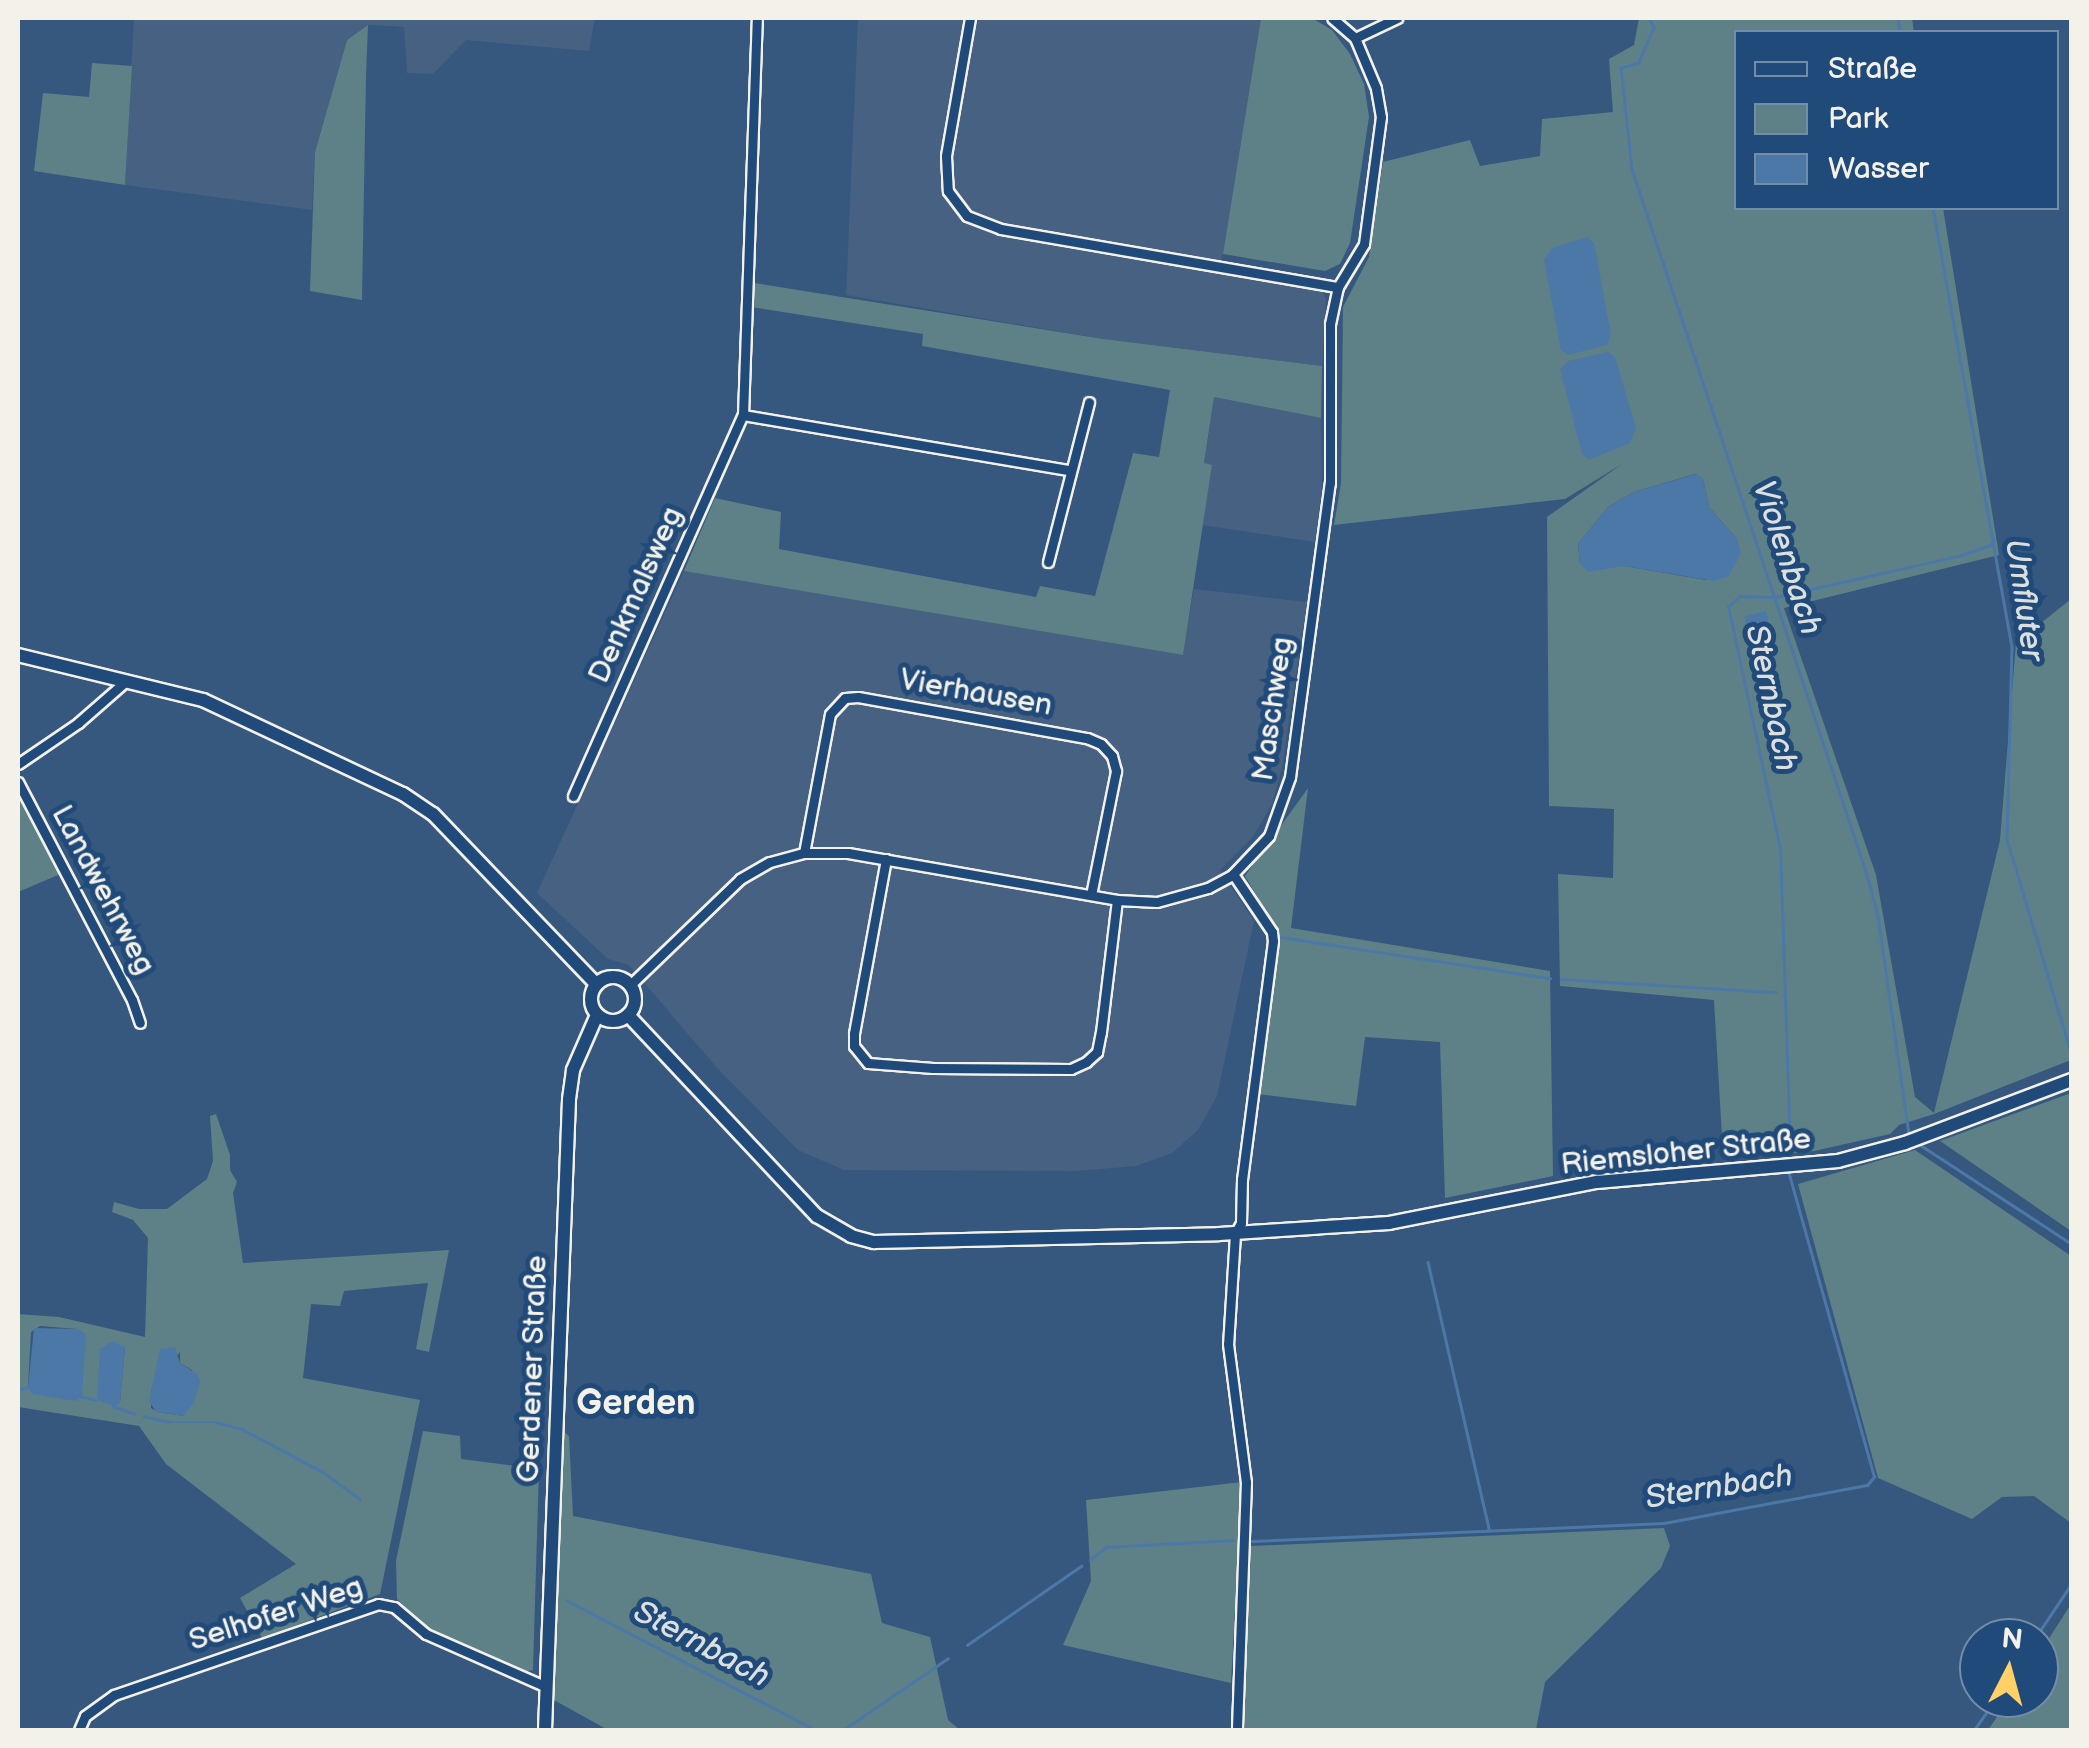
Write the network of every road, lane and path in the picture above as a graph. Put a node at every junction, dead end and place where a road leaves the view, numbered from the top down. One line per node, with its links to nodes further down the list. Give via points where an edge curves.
1 (758, 18): 8 (street, Denkmalsweg)
2 (970, 18): 6 (street, via 946,156 948,191 967,216 1000,229)
3 (1332, 18): 5 (street, Maschweg)
4 (1397, 18): 5 (street)
5 (1355, 38): 6 (street, Maschweg, via 1381,117 1364,244)
6 (1338, 286): 18 (street, Maschweg, via 1330,324 1330,483 1290,777 1269,836)
7 (1089, 402): 9 (street)
8 (743, 414): 9 (street); 15 (street, Denkmalsweg)
9 (1069, 470): 10 (street)
10 (1048, 562)
11 (18, 654): 12 (main road)
12 (126, 680): 13 (street); 21 (main road, via 239,714 404,794 433,814)
13 (18, 764)
14 (18, 782): 25 (street, Landwehrweg)
15 (573, 796)
16 (804, 853): 17 (street, Maschweg); 19 (street, Vierhausen, via 830,714 845,698 858,697 1101,744 1116,771); 22 (street, Maschweg, via 740,878)
17 (886, 859): 19 (street, Maschweg); 20 (street, via 854,1034 854,1046 868,1062 1071,1069 1086,1062 1097,1052 1101,1032)
18 (1233, 874): 20 (street, Maschweg, via 1177,899); 27 (street, via 1273,941)
19 (1091, 895): 20 (street, Maschweg)
20 (1117, 900)
21 (596, 984): 22 (main road, via 613,976); 23 (main road, via 590,996)
22 (630, 985): 24 (main road, via 635,997)
23 (598, 1015): 24 (main road, via 616,1021); 28 (main road, Gerdener Straße, via 573,1070 569,1099)
24 (628, 1015): 27 (main road, Riemsloher Straße, via 817,1216 851,1236 896,1242)
25 (140, 1022)
26 (2072, 1080): 27 (main road, Riemsloher Straße, via 1838,1161 1636,1177 1389,1223)
27 (1235, 1234): 31 (street, via 1228,1344 1246,1482)
28 (547, 1687): 29 (street, Selhofer Weg, via 426,1634 394,1606 378,1604 114,1695 85,1716); 30 (main road, Gerdener Straße)
29 (79, 1730)
30 (545, 1730)
31 (1237, 1730)

